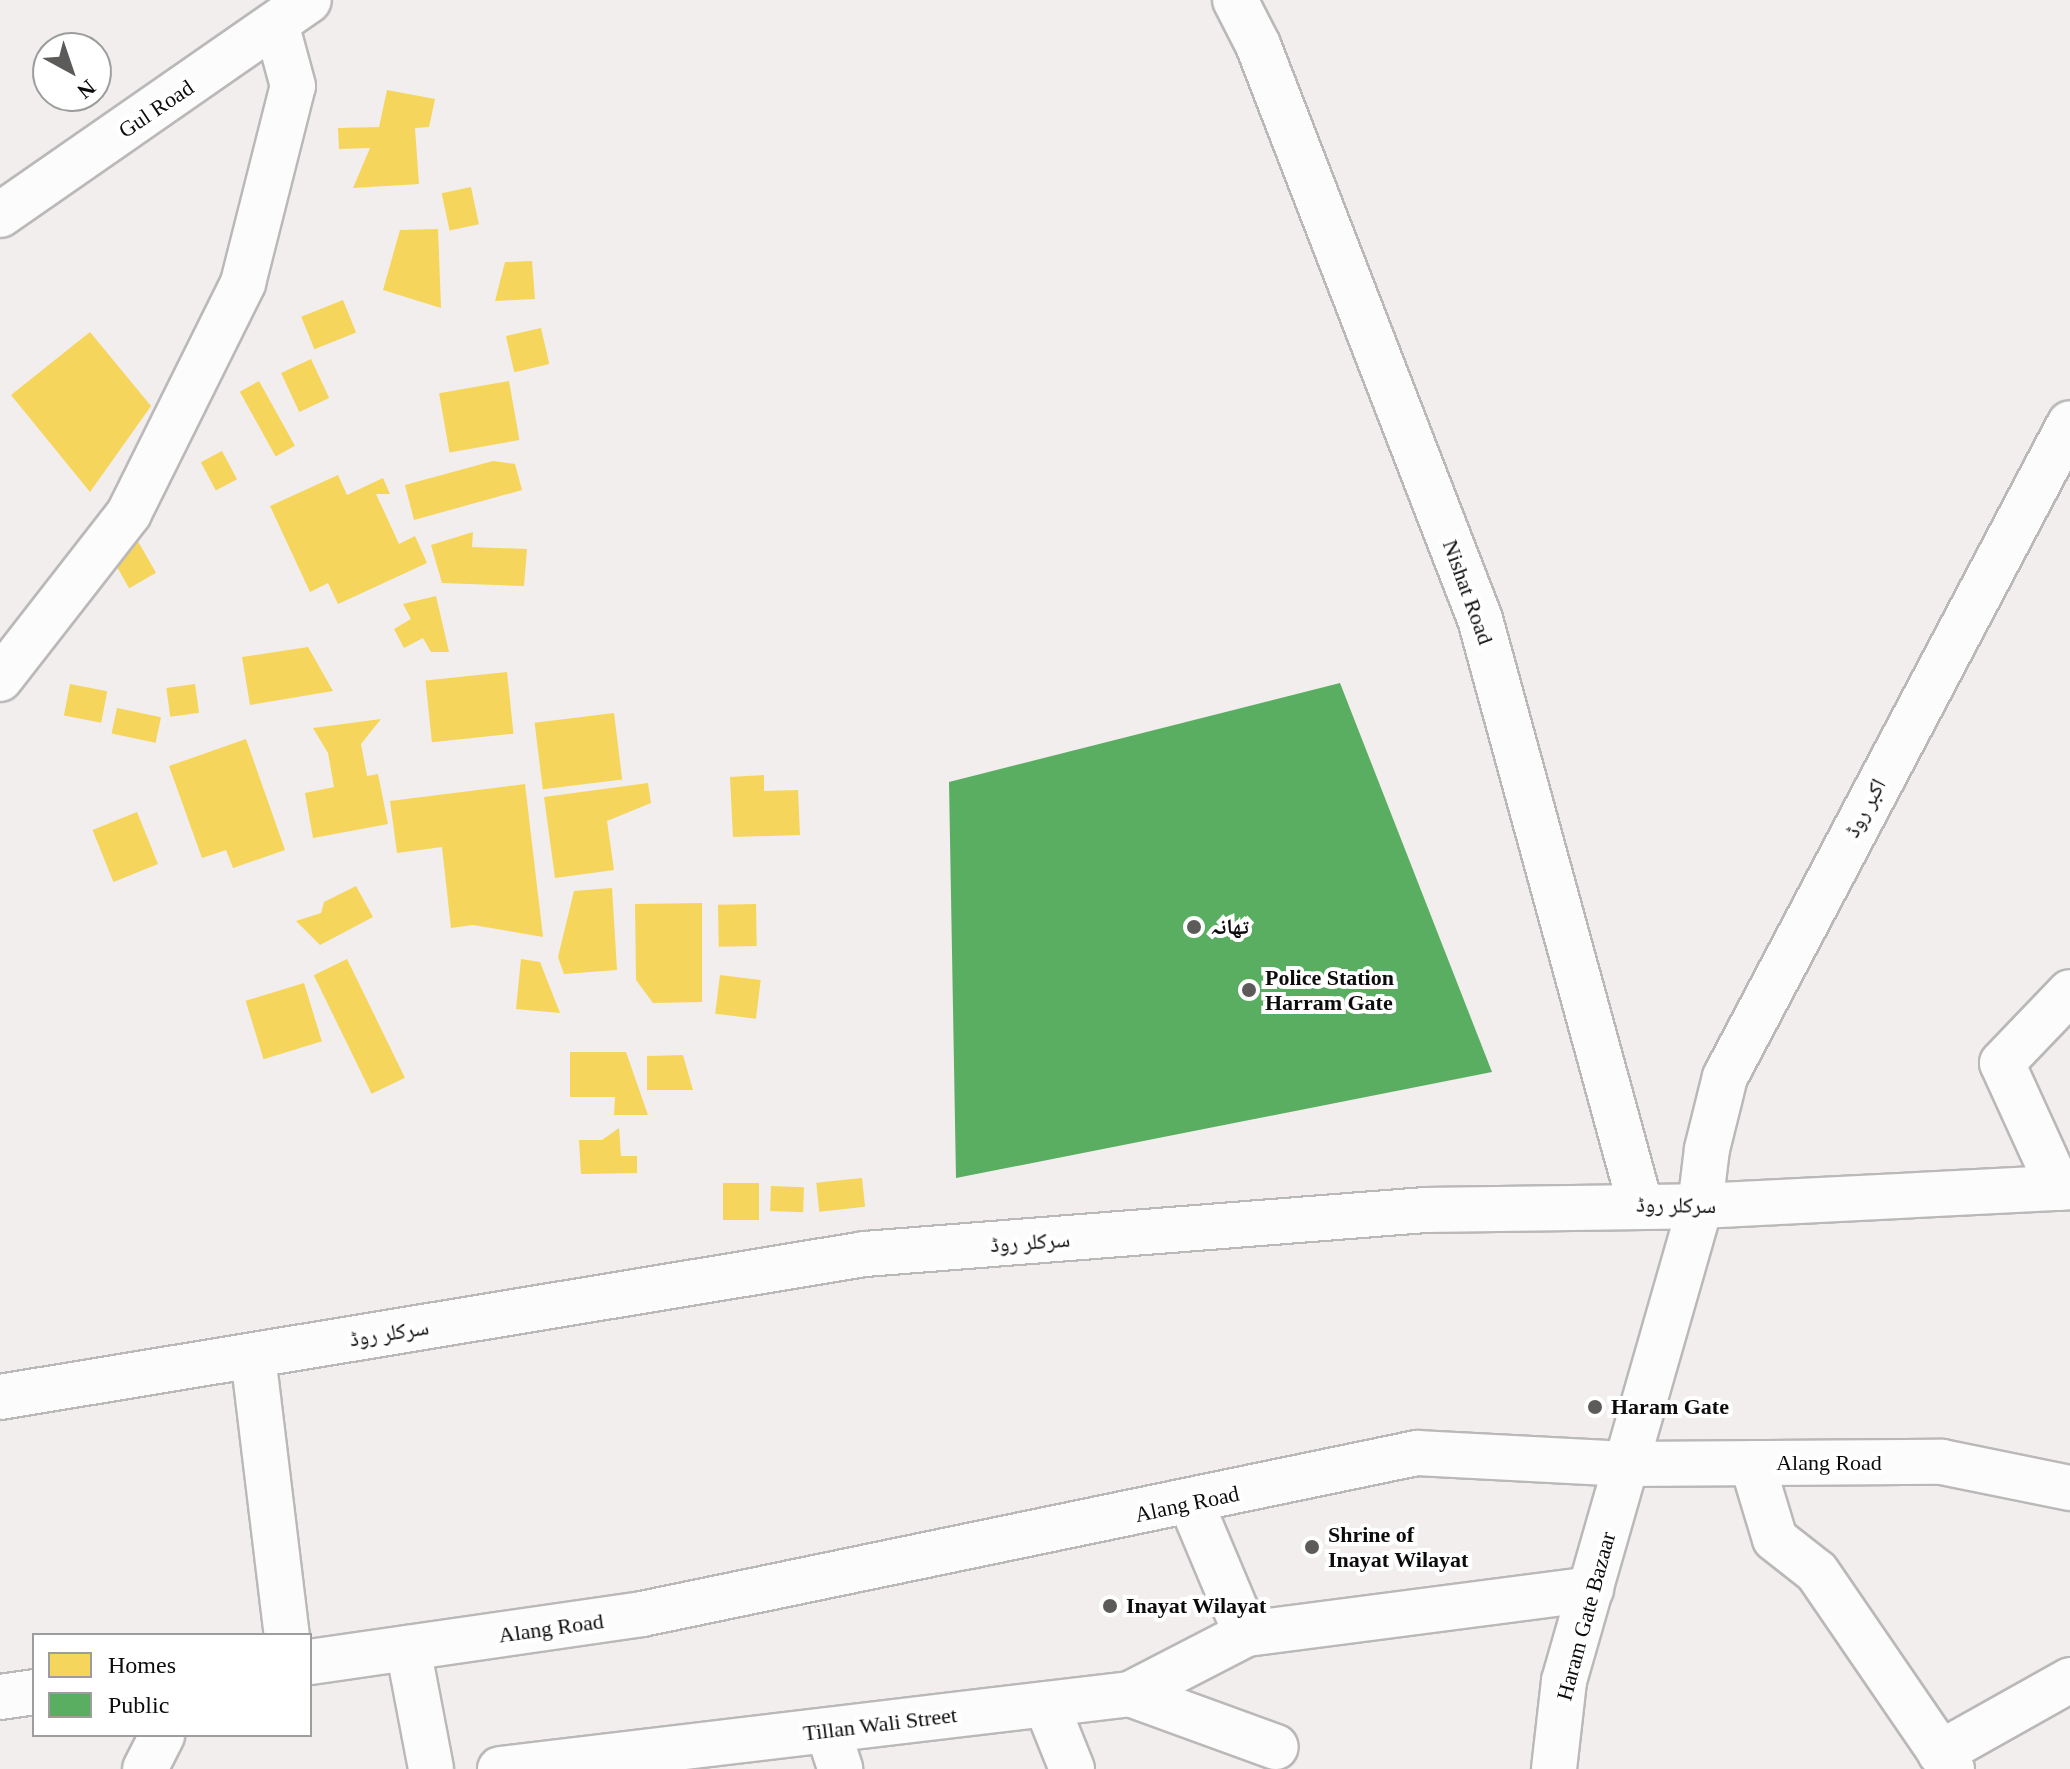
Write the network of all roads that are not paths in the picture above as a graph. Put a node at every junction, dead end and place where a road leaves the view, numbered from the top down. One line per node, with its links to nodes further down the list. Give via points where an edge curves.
1 (1235, 0): 8 (street, Nishat Road, via 1258,45 1480,619)
2 (293, 13): 3 (street, Gul Road); 5 (street, via 293,86 243,283 129,513)
3 (0, 215)
4 (2070, 423): 9 (street, اکبر روڈ, via 1725,1077)
5 (0, 679)
6 (2070, 992): 7 (street, via 2002,1063)
7 (2064, 1188): 9 (street, سرکلر روڈ)
8 (1640, 1204): 9 (street, سرکلر روڈ); 10 (street, سرکلر روڈ, via 1425,1210 865,1254)
9 (1700, 1206): 13 (street, اکبر روڈ)
10 (253, 1356): 11 (street, سرکلر روڈ); 17 (street)
11 (0, 1397)
12 (1752, 1463): 13 (street, Alang Road); 14 (street, Alang Road, via 1942,1462); 29 (street, via 1775,1539 1817,1572)
13 (1627, 1464): 15 (street, Alang Road, via 1417,1453); 16 (street, Haram Gate Bazaar)
14 (2070, 1488)
15 (1191, 1503): 18 (street); 19 (street, Alang Road, via 642,1614)
16 (1591, 1589): 18 (street, Tillan Wali Street); 34 (street, Haram Gate Bazaar, via 1564,1681)
17 (287, 1633)
18 (1246, 1634): 23 (street, Tillan Wali Street)
19 (408, 1648): 20 (street, Alang Road); 31 (street)
20 (312, 1662)
21 (2070, 1680): 29 (street)
22 (32, 1692): 24 (street)
23 (1130, 1694): 25 (street, Tillan Wali Street); 27 (street)
24 (0, 1697)
25 (1046, 1704): 28 (street, Tillan Wali Street); 33 (street)
26 (161, 1737): 30 (street)
27 (1276, 1747)
28 (834, 1750): 32 (street, Tillan Wali Street)
29 (1946, 1761)
30 (145, 1769)
31 (431, 1769)
32 (500, 1769)
33 (1072, 1769)
34 (1554, 1769)

